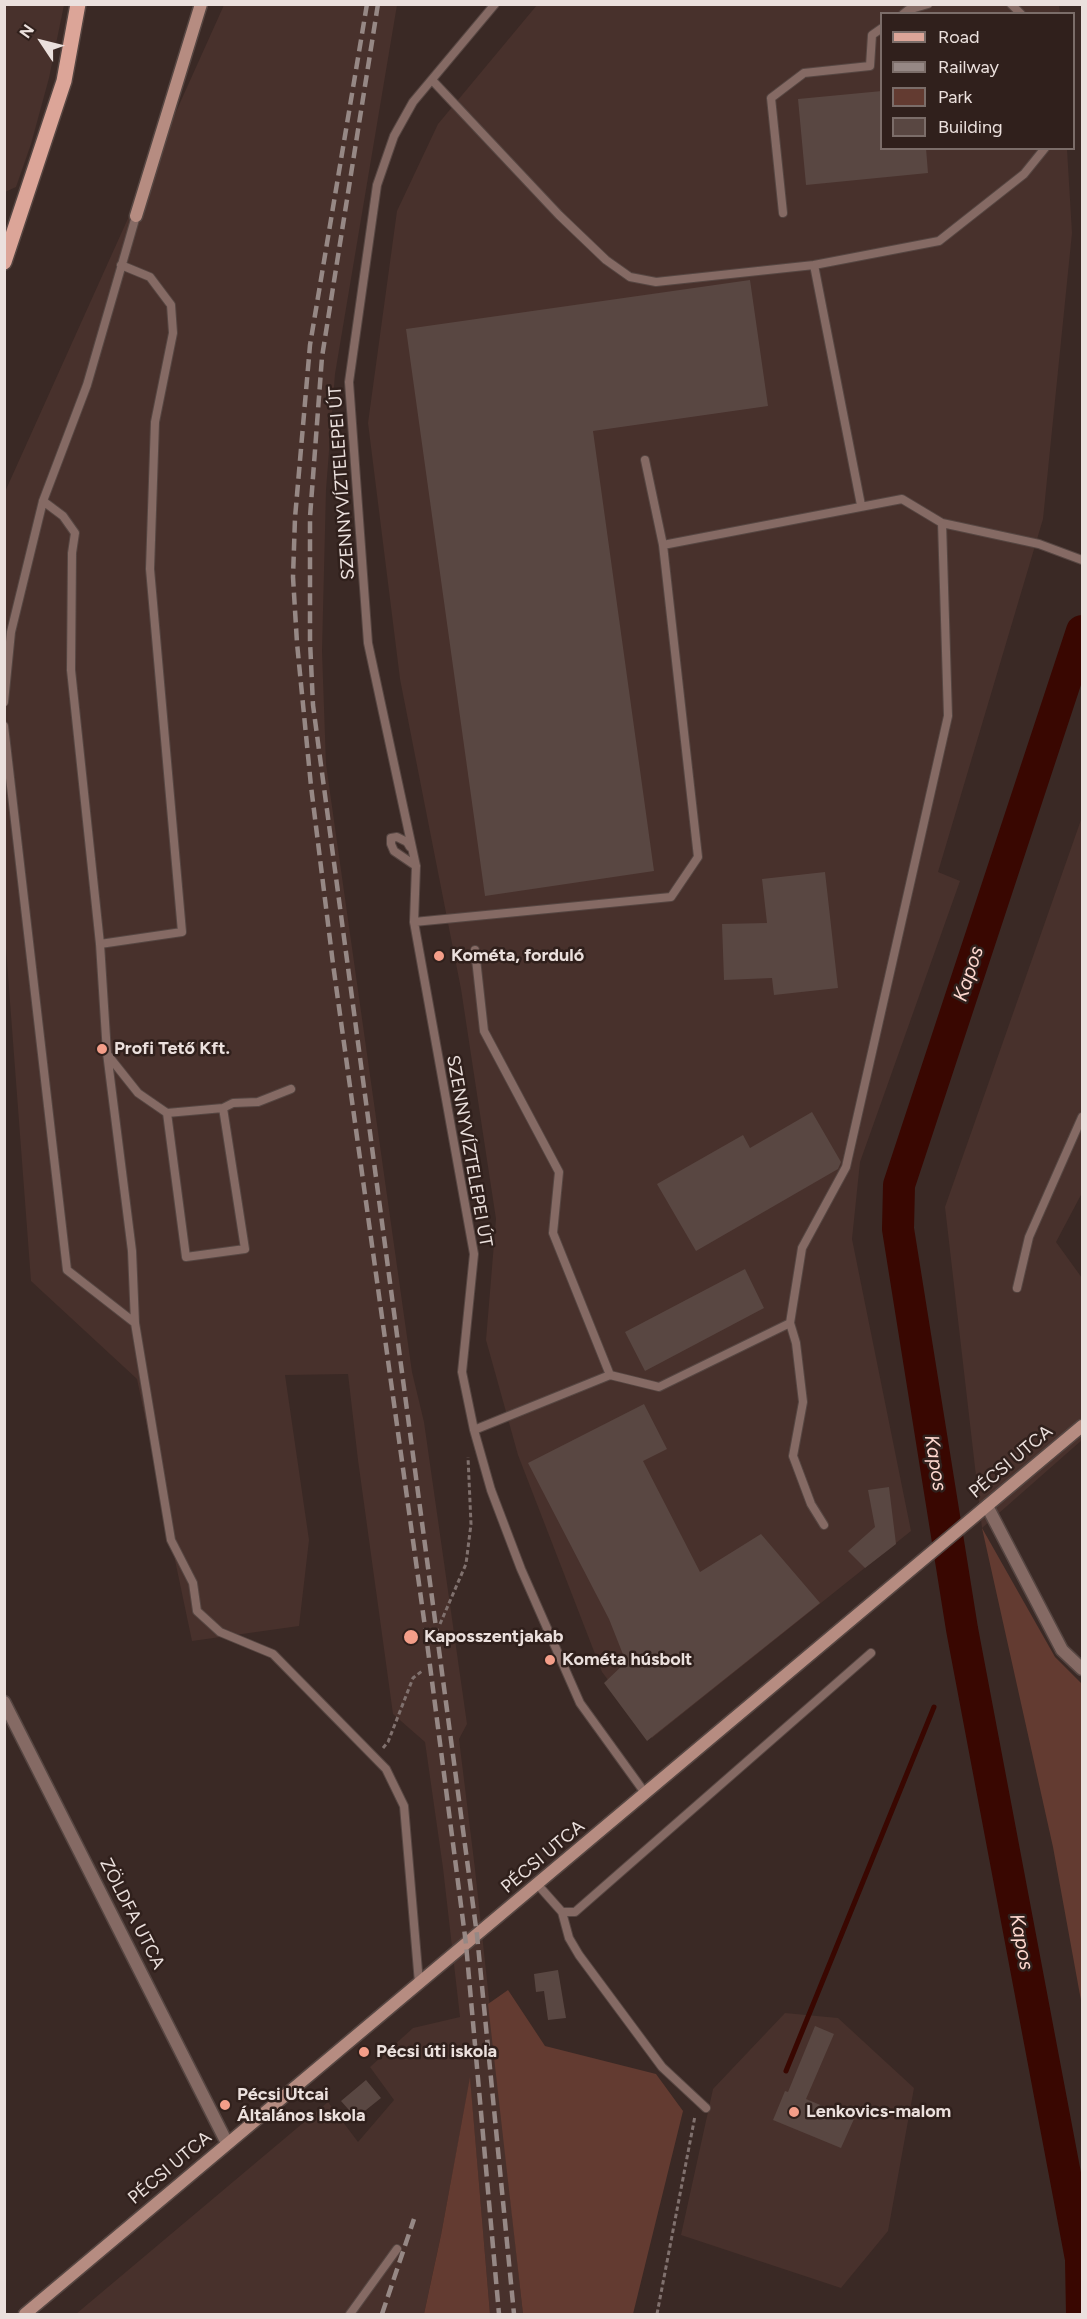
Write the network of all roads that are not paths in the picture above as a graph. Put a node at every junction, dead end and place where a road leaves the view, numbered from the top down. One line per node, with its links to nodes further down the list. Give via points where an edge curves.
1 (78, 4): 11 (main road, via 64,81)
2 (201, 4): 10 (street)
3 (495, 4): 7 (lane, SZENNYVÍZTELEPEI ÚT)
4 (928, 4): 5 (lane)
5 (906, 12)
6 (880, 29): 9 (lane, via 872,35 870,66 804,73 771,98)
7 (432, 81): 13 (lane, via 559,215 606,261 630,277 656,282); 22 (lane, SZENNYVÍZTELEPEI ÚT, via 413,102 394,135 376,185 349,382 368,643)
8 (1043, 150): 13 (lane, via 1024,174 939,241)
9 (783, 213)
10 (136, 216): 12 (lane)
11 (4, 262)
12 (121, 265): 15 (lane, via 87,385); 25 (lane, via 150,277 171,305 173,333 155,422 150,569 182,932)
13 (814, 265): 16 (lane)
14 (645, 460): 18 (lane)
15 (43, 501): 20 (lane, via 11,632); 25 (lane, via 63,516 75,533 71,670)
16 (861, 505): 17 (lane, via 902,499); 18 (lane)
17 (942, 523): 19 (lane, via 1039,544); 34 (lane, via 948,716 846,1167 802,1248)
18 (663, 545): 24 (lane, via 698,857 671,897)
19 (1083, 560)
20 (4, 702)
21 (4, 726): 33 (lane, via 67,1270)
22 (412, 850): 23 (lane, SZENNYVÍZTELEPEI ÚT); 23 (lane, via 407,842 392,838 394,851)
23 (416, 866): 24 (lane)
24 (414, 922): 37 (lane, SZENNYVÍZTELEPEI ÚT, via 474,1254 462,1372)
25 (100, 944): 27 (lane)
26 (475, 950): 35 (lane, via 484,1031 559,1172 553,1233)
27 (106, 1053): 30 (lane, via 138,1093); 33 (lane, via 132,1251)
28 (291, 1089): 29 (lane, via 258,1102 233,1103)
29 (224, 1108): 30 (lane); 30 (lane, via 245,1250 186,1257)
30 (167, 1113)
31 (1083, 1117): 32 (lane, via 1029,1237)
32 (1017, 1288)
33 (135, 1323): 46 (lane, via 171,1540 193,1583 196,1611 220,1632 273,1654 386,1769 404,1806)
34 (790, 1323): 35 (lane, via 659,1387); 39 (lane, via 803,1402 794,1456 811,1504)
35 (610, 1375): 37 (lane)
36 (1083, 1426): 38 (street, PÉCSI UTCA)
37 (474, 1430): 43 (lane, SZENNYVÍZTELEPEI ÚT, via 491,1490 521,1569 580,1702)
38 (987, 1506): 41 (street, via 1062,1650); 43 (street, PÉCSI UTCA)
39 (824, 1525)
40 (871, 1653): 45 (lane, via 575,1912)
41 (1083, 1669)
42 (4, 1701): 48 (street, ZÖLDFA UTCA)
43 (645, 1793): 44 (street, PÉCSI UTCA)
44 (538, 1885): 45 (lane); 46 (street, PÉCSI UTCA)
45 (562, 1912): 47 (lane, via 569,1938 579,1955 662,2067)
46 (419, 1983): 48 (street, PÉCSI UTCA)
47 (706, 2108)
48 (227, 2143): 50 (street, PÉCSI UTCA)
49 (397, 2249): 51 (lane)
50 (25, 2314)
51 (350, 2314)

